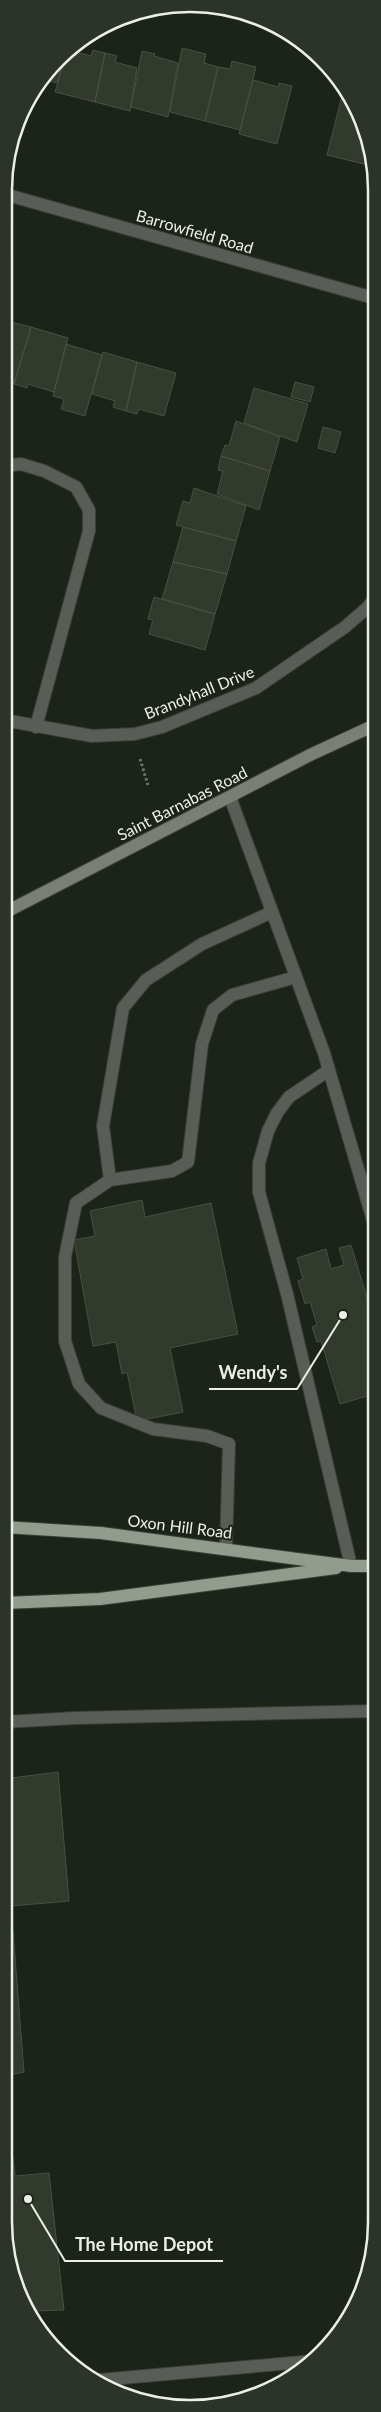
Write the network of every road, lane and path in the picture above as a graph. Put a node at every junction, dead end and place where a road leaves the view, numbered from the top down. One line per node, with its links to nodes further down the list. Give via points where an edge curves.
1 (12, 196): 2 (street, Barrowfield Road)
2 (368, 296)
3 (12, 465): 6 (street, via 21,464 44,471 76,487 89,510 89,532)
4 (368, 608): 6 (street, Brandyhall Drive, via 345,628 256,688 162,727 135,734 92,736)
5 (12, 722): 6 (street, Brandyhall Drive)
6 (36, 726)
7 (368, 728): 8 (main road, Saint Barnabas Road)
8 (230, 797): 9 (main road, Saint Barnabas Road); 10 (street)
9 (12, 909)
10 (272, 912): 11 (street); 13 (street, via 202,944 146,980 123,1008 103,1126)
11 (296, 976): 12 (street); 13 (street, via 232,996 213,1010 202,1044 188,1162 172,1170)
12 (329, 1070): 14 (street); 17 (street, via 289,1097 278,1113 268,1131 259,1163 259,1192 287,1294)
13 (110, 1180): 16 (street, via 76,1203 65,1257 65,1341 79,1384 101,1408 153,1429 207,1436 229,1444)
14 (368, 1203)
15 (12, 1527): 16 (main road, Oxon Hill Road, via 101,1533)
16 (226, 1548): 17 (main road, Oxon Hill Road)
17 (351, 1566): 18 (main road, Oxon Hill Road); 19 (main road, Oxon Hill Road, via 100,1599)
18 (368, 1566)
19 (12, 1603)
20 (368, 1711): 21 (street)
21 (12, 1721)
22 (300, 2362): 23 (street)
23 (108, 2379)

